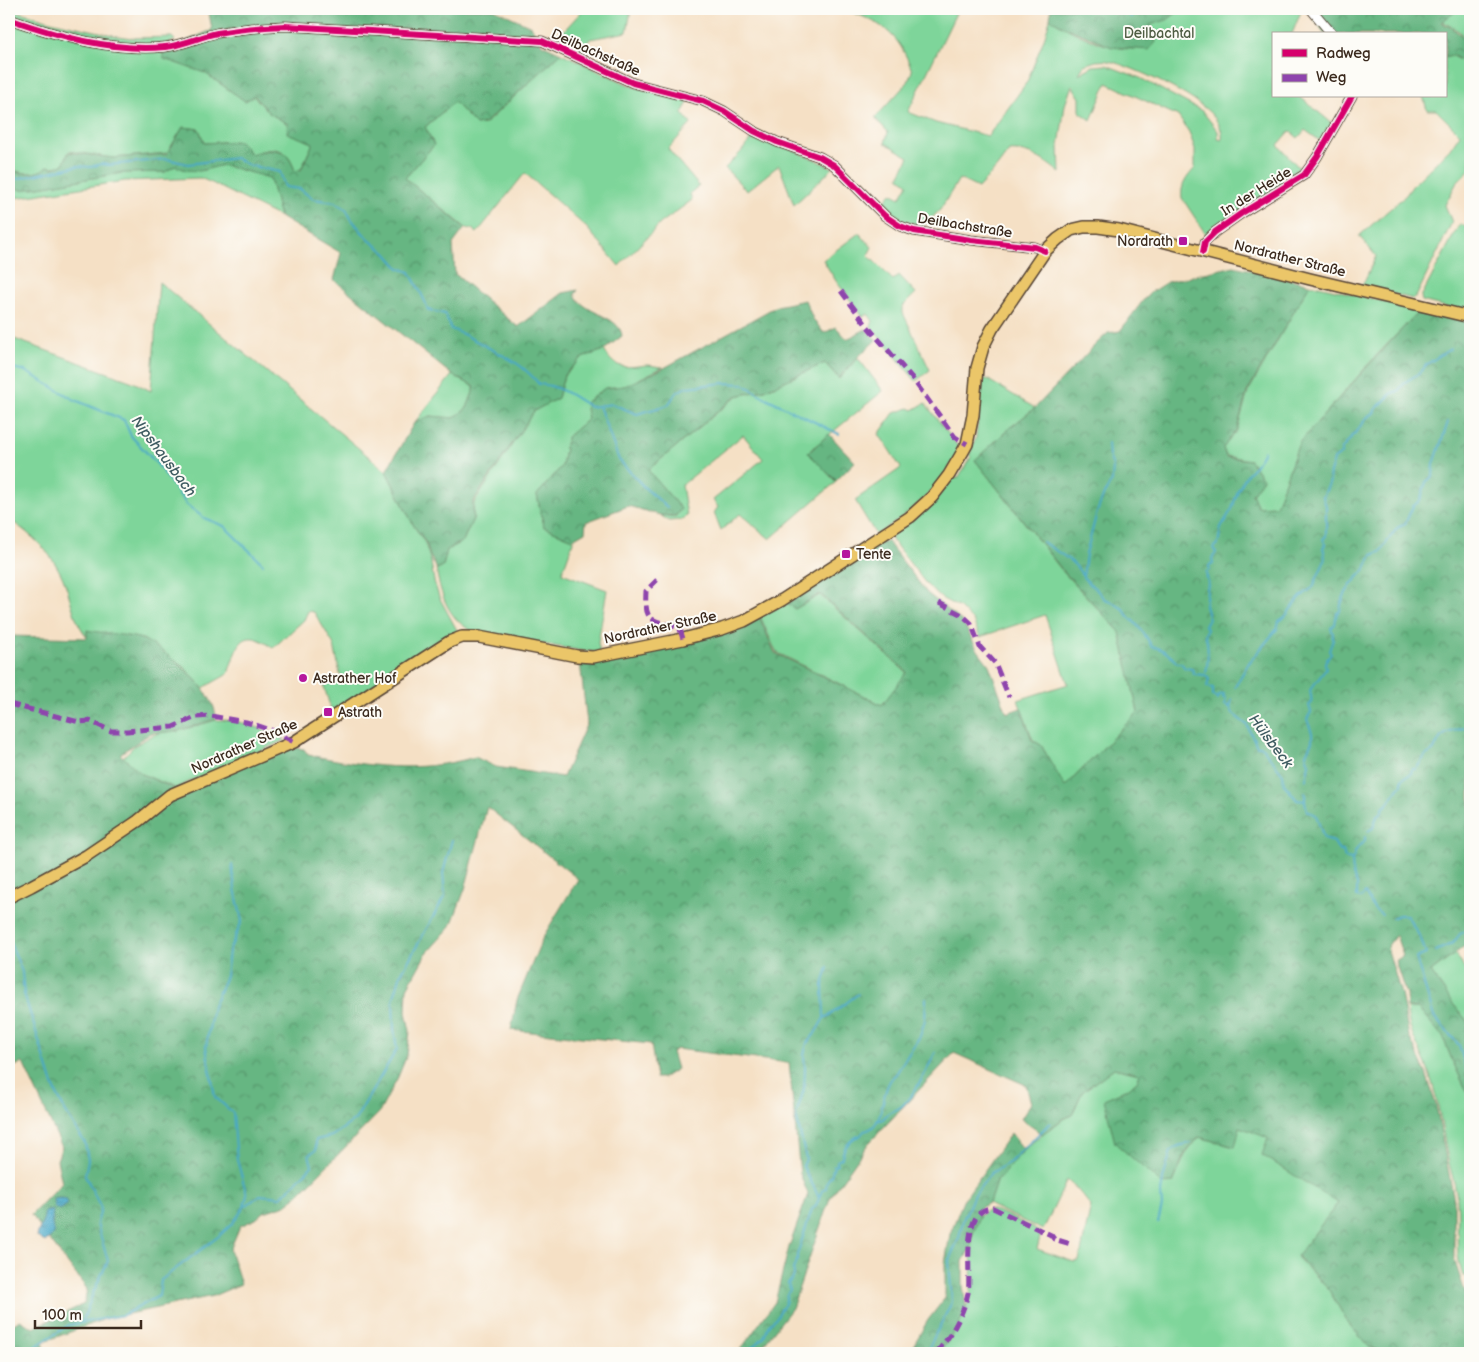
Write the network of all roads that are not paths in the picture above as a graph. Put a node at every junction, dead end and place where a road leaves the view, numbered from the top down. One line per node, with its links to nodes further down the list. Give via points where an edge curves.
1 (1311, 9): 3 (street)
2 (9, 19): 5 (street, Deilbachstraße, via 69,37 130,48 167,46 250,28 285,26 542,41 633,83 703,100 754,131 820,157 834,165 885,216 900,226)
3 (1330, 32)
4 (1351, 98): 6 (street, In der Heide, via 1304,175 1215,232 1205,242)
5 (1045, 252): 6 (main road, Nordrather Straße, via 1071,230 1098,226); 8 (main road, Nordrather Straße, via 983,346 967,444 949,475 932,497 910,517 782,600 722,629 594,656 462,637 449,642 294,742 170,795 86,856)
6 (1203, 252): 7 (main road, Nordrather Straße)
7 (1470, 317)
8 (9, 896)

